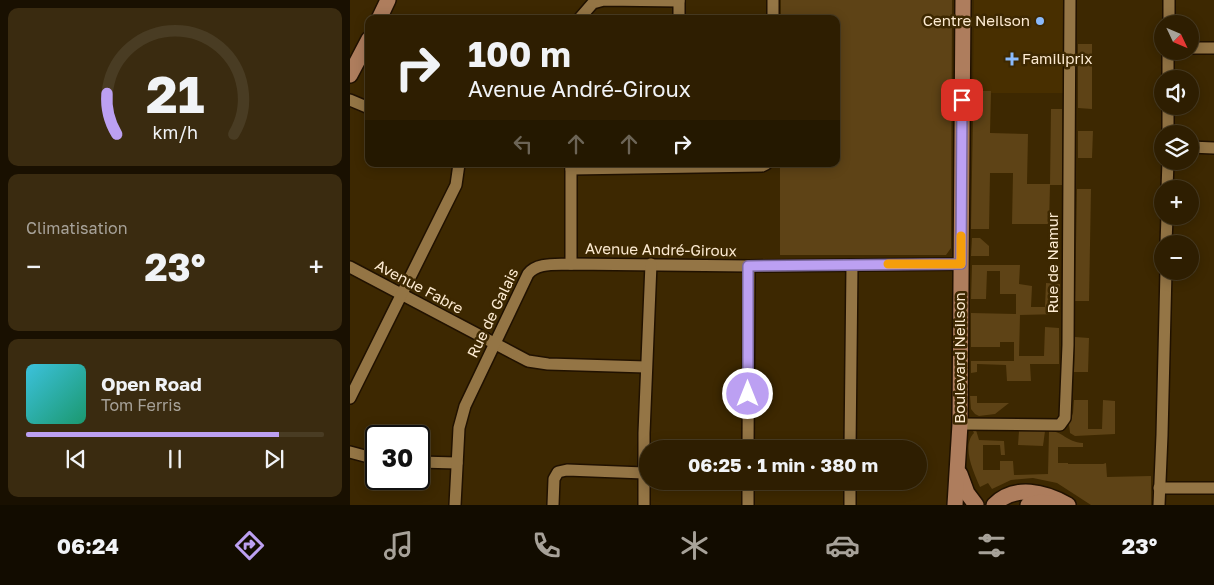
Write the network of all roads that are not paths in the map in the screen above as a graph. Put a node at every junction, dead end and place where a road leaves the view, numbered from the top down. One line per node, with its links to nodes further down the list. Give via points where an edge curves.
1 (388, 0): 7 (main road)
2 (679, 0): 8 (street, via 604,0 593,3); 9 (street)
3 (773, 0): 10 (street)
4 (963, 0): 25 (main road, Boulevard Neilson)
5 (1070, 0): 33 (street, Rue de Namur, via 1065,418 1060,425)
6 (1169, 0): 11 (street)
7 (381, 15)
8 (582, 15)
9 (679, 15)
10 (773, 15)
11 (1169, 15)
12 (365, 46): 15 (main road)
13 (1199, 48): 14 (street)
14 (1214, 48)
15 (350, 76)
16 (350, 100): 17 (street)
17 (365, 106)
18 (1199, 147): 19 (street)
19 (1214, 148)
20 (459, 167): 29 (street, via 456,185)
21 (571, 167): 22 (street)
22 (571, 264): 23 (street, Avenue André-Giroux); 30 (street, Rue de Galais, via 532,268)
23 (651, 264): 26 (street, Avenue André-Giroux); 31 (street)
24 (852, 264): 25 (street, Avenue André-Giroux); 26 (street, Avenue André-Giroux); 36 (street)
25 (961, 264): 33 (main road, Boulevard Neilson)
26 (748, 266): 35 (street)
27 (350, 267): 29 (street, Avenue Fabre)
28 (1166, 280): 43 (street)
29 (401, 294): 30 (street, Avenue Fabre); 32 (street)
30 (494, 343): 31 (street, Avenue Fabre, via 538,363); 40 (street, Rue de Galais, via 465,406 459,428)
31 (646, 367): 34 (street)
32 (350, 398)
33 (960, 424): 41 (main road, Boulevard Neilson)
34 (645, 440)
35 (748, 440)
36 (850, 440)
37 (350, 452): 38 (street)
38 (365, 455)
39 (430, 462): 40 (street)
40 (457, 463): 48 (street, Rue de Galais)
41 (957, 468): 53 (main road, Boulevard Neilson); 54 (main road, via 967,493)
42 (639, 473): 49 (street, via 558,472 554,480)
43 (1160, 488): 44 (street); 58 (street)
44 (1214, 488)
45 (644, 490): 50 (street)
46 (748, 490): 51 (street)
47 (850, 490): 52 (street)
48 (455, 505)
49 (552, 505)
50 (644, 505)
51 (748, 505)
52 (850, 505)
53 (955, 505)
54 (976, 505)
55 (994, 505): 57 (main road, via 1006,497 1026,492 1045,494)
56 (1028, 505): 57 (main road, via 1040,502)
57 (1068, 505)
58 (1159, 505)

